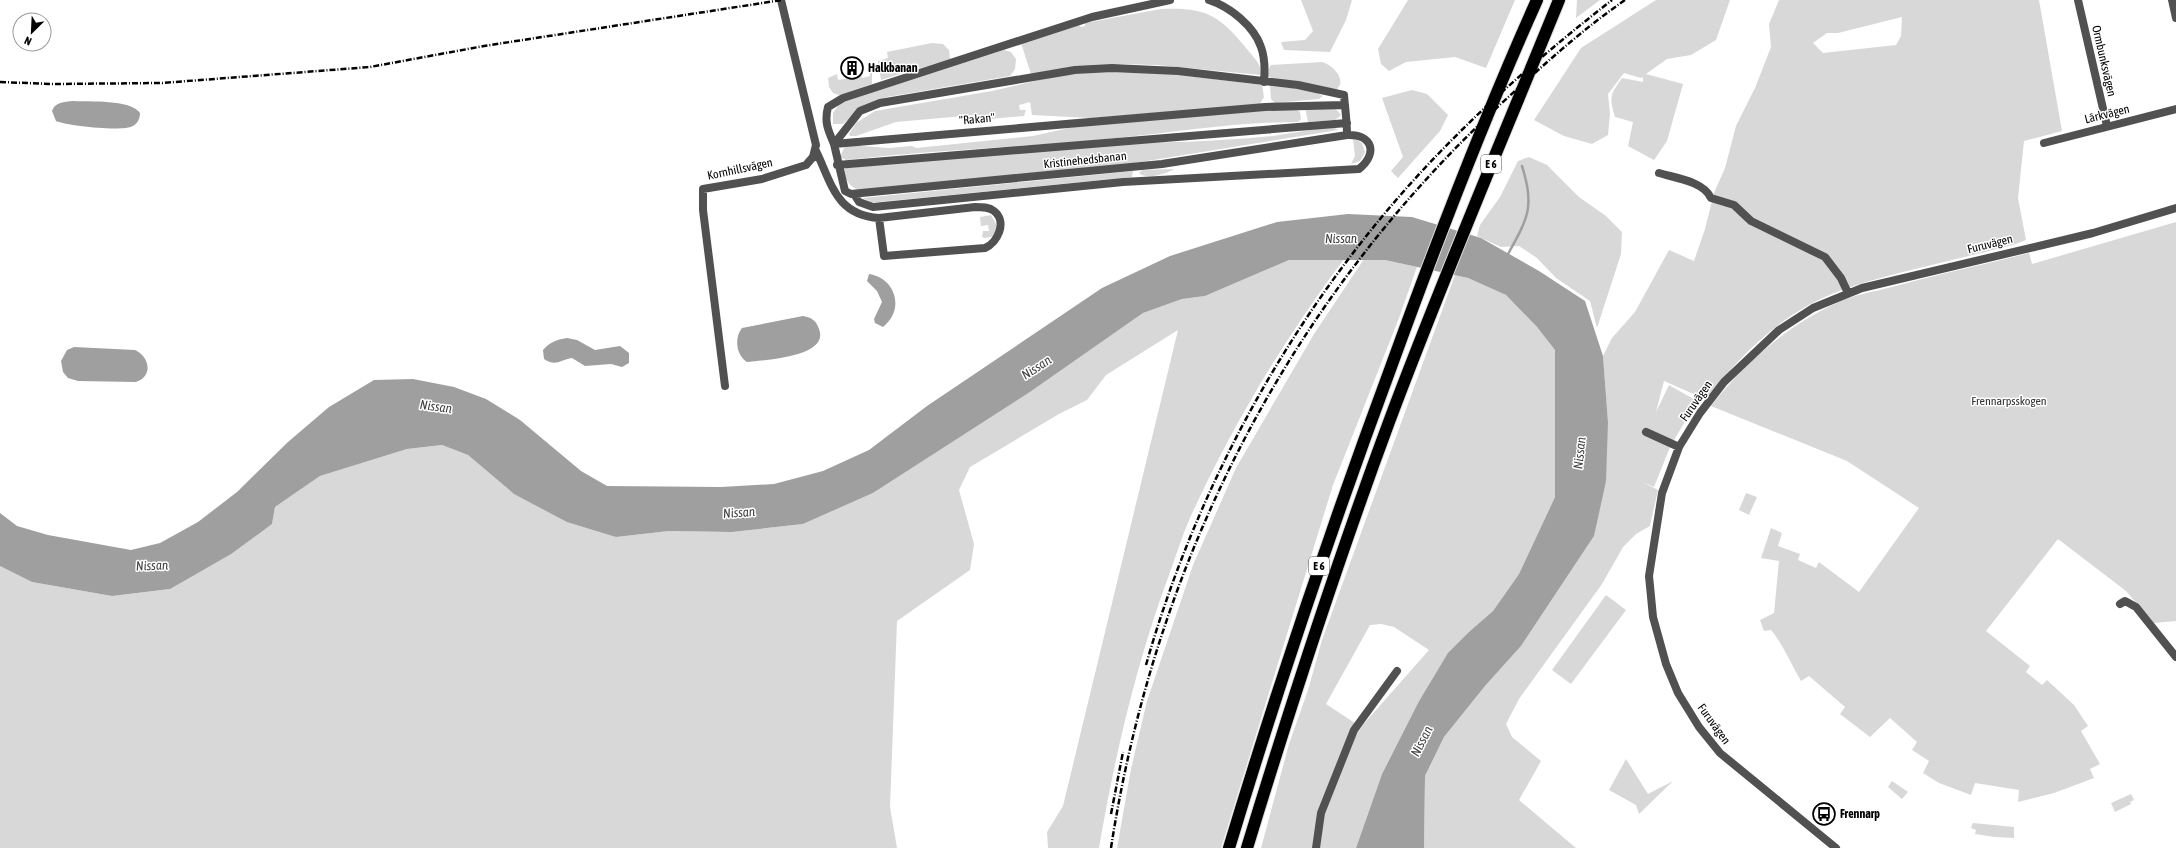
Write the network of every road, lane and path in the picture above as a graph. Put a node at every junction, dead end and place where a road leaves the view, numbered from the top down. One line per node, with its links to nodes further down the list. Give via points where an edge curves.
1 (781, 0): 17 (street)
2 (1170, 0): 16 (street, via 1069,24 834,102 828,107 825,122)
3 (1209, 0): 9 (street, via 1228,9 1251,30 1261,47 1265,68)
4 (1537, 0): 31 (highway, E 6, via 1448,210 1420,287 1302,615)
5 (1559, 0): 32 (highway, E 6, via 1439,294 1350,530 1309,649)
6 (2078, 0): 13 (street, Ormbunksvägen)
7 (2172, 0): 8 (street)
8 (2176, 18)
9 (1264, 82): 10 (street, via 1298,84 1344,95); 16 (street, via 1141,68 1075,70 880,103 860,111)
10 (1345, 105): 12 (street); 16 (street, "Rakan", via 1265,107)
11 (2176, 109): 13 (street, Lärkvägen)
12 (1347, 123): 14 (street); 18 (street)
13 (2107, 126): 15 (street, Lärkvägen)
14 (1347, 134): 20 (street, Kristinehedsbanan, via 1162,164); 20 (street, via 1360,136 1368,141 1370,146 1368,160 1359,169 1123,182 873,207 859,202)
15 (2044, 143)
16 (834, 144): 18 (street)
17 (816, 152): 21 (street); 25 (street, Kornhillsvägen, via 806,165 762,179 703,190 703,210)
18 (837, 165): 20 (street, via 844,191)
19 (1659, 173): 24 (street, via 1694,184 1711,198 1734,205 1751,221 1825,257 1841,278)
20 (851, 193): 21 (street)
21 (838, 197): 23 (street, via 855,212 866,217)
22 (2176, 208): 24 (street, Furuvägen, via 2093,233)
23 (879, 218): 23 (street, via 975,207 988,208 998,217 999,233 992,246 985,248 884,256)
24 (1848, 293): 27 (street, Furuvägen, via 1813,308 1779,330 1751,354 1724,382 1700,413)
25 (725, 386)
26 (1646, 432): 27 (street)
27 (1680, 447): 34 (street, Furuvägen, via 1662,493 1649,576 1653,617 1666,664 1678,693 1698,727 1720,753)
28 (2120, 604): 29 (street, via 2125,601 2136,607)
29 (2176, 656)
30 (1397, 671): 33 (street, via 1354,730 1321,813)
31 (1229, 848)
32 (1247, 848)
33 (1316, 848)
34 (1836, 848)

